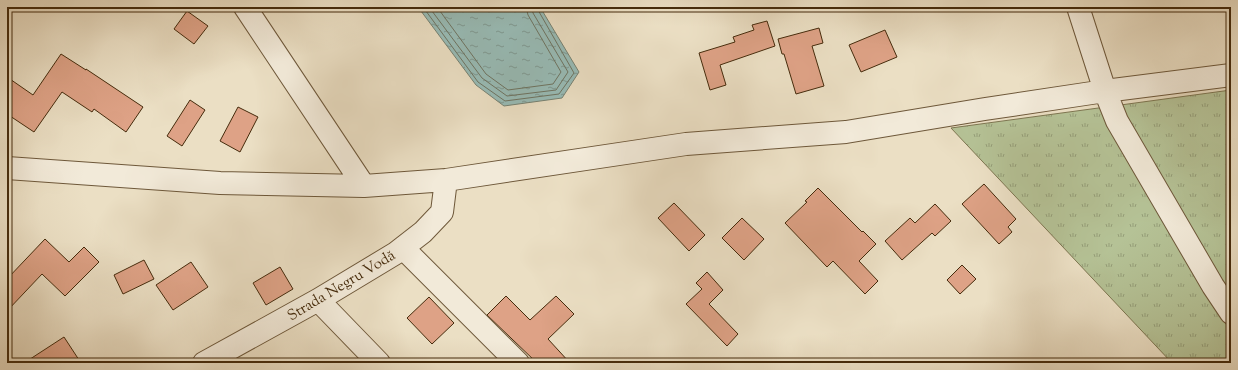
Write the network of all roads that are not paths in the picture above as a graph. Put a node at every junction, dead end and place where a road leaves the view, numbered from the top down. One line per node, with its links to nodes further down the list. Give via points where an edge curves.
1 (245, 7): 7 (street)
2 (1078, 7): 4 (street)
3 (1231, 75): 4 (street)
4 (1105, 91): 6 (street, via 846,132 686,144); 10 (street, via 1117,121)
5 (7, 168): 7 (street, via 220,183)
6 (446, 180): 7 (street); 8 (street, Strada Negru Vodă, via 442,212)
7 (364, 186)
8 (403, 248): 9 (street, Strada Negru Vodă); 13 (street)
9 (318, 300): 11 (street, Strada Negru Vodă); 12 (street)
10 (1231, 313)
11 (204, 363)
12 (379, 363)
13 (518, 363)

